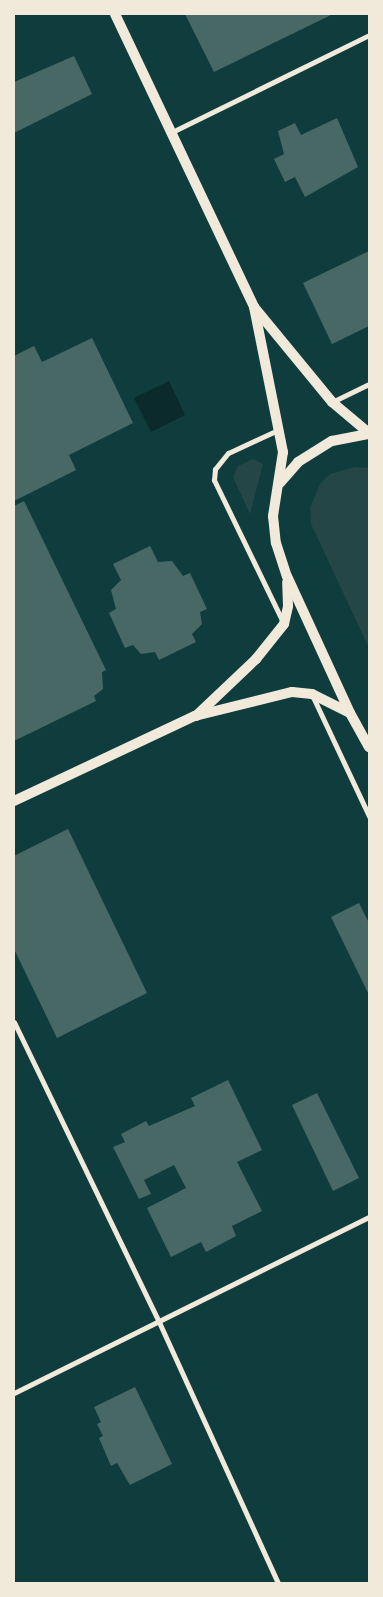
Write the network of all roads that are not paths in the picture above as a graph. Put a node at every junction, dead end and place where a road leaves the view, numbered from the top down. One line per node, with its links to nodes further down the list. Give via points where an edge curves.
1 (115, 14): 3 (main road)
2 (369, 36): 3 (street)
3 (172, 132): 4 (main road)
4 (254, 307): 6 (main road); 7 (main road)
5 (369, 384): 6 (street)
6 (332, 402): 8 (main road)
7 (280, 429): 9 (main road, via 283,452); 11 (street, via 228,454 215,469 214,480)
8 (369, 434): 9 (main road, via 332,441 298,462)
9 (279, 483): 10 (main road, via 273,516 276,543)
10 (287, 576): 11 (main road, via 288,606); 13 (main road)
11 (284, 624): 14 (main road, via 256,659)
12 (312, 694): 13 (main road); 14 (main road, via 292,692); 17 (street)
13 (350, 714): 15 (main road)
14 (195, 716): 16 (main road)
15 (369, 747)
16 (14, 801)
17 (369, 816)
18 (14, 1022): 20 (street)
19 (369, 1217): 20 (street)
20 (158, 1322): 21 (street); 22 (street)
21 (14, 1393)
22 (278, 1583)

